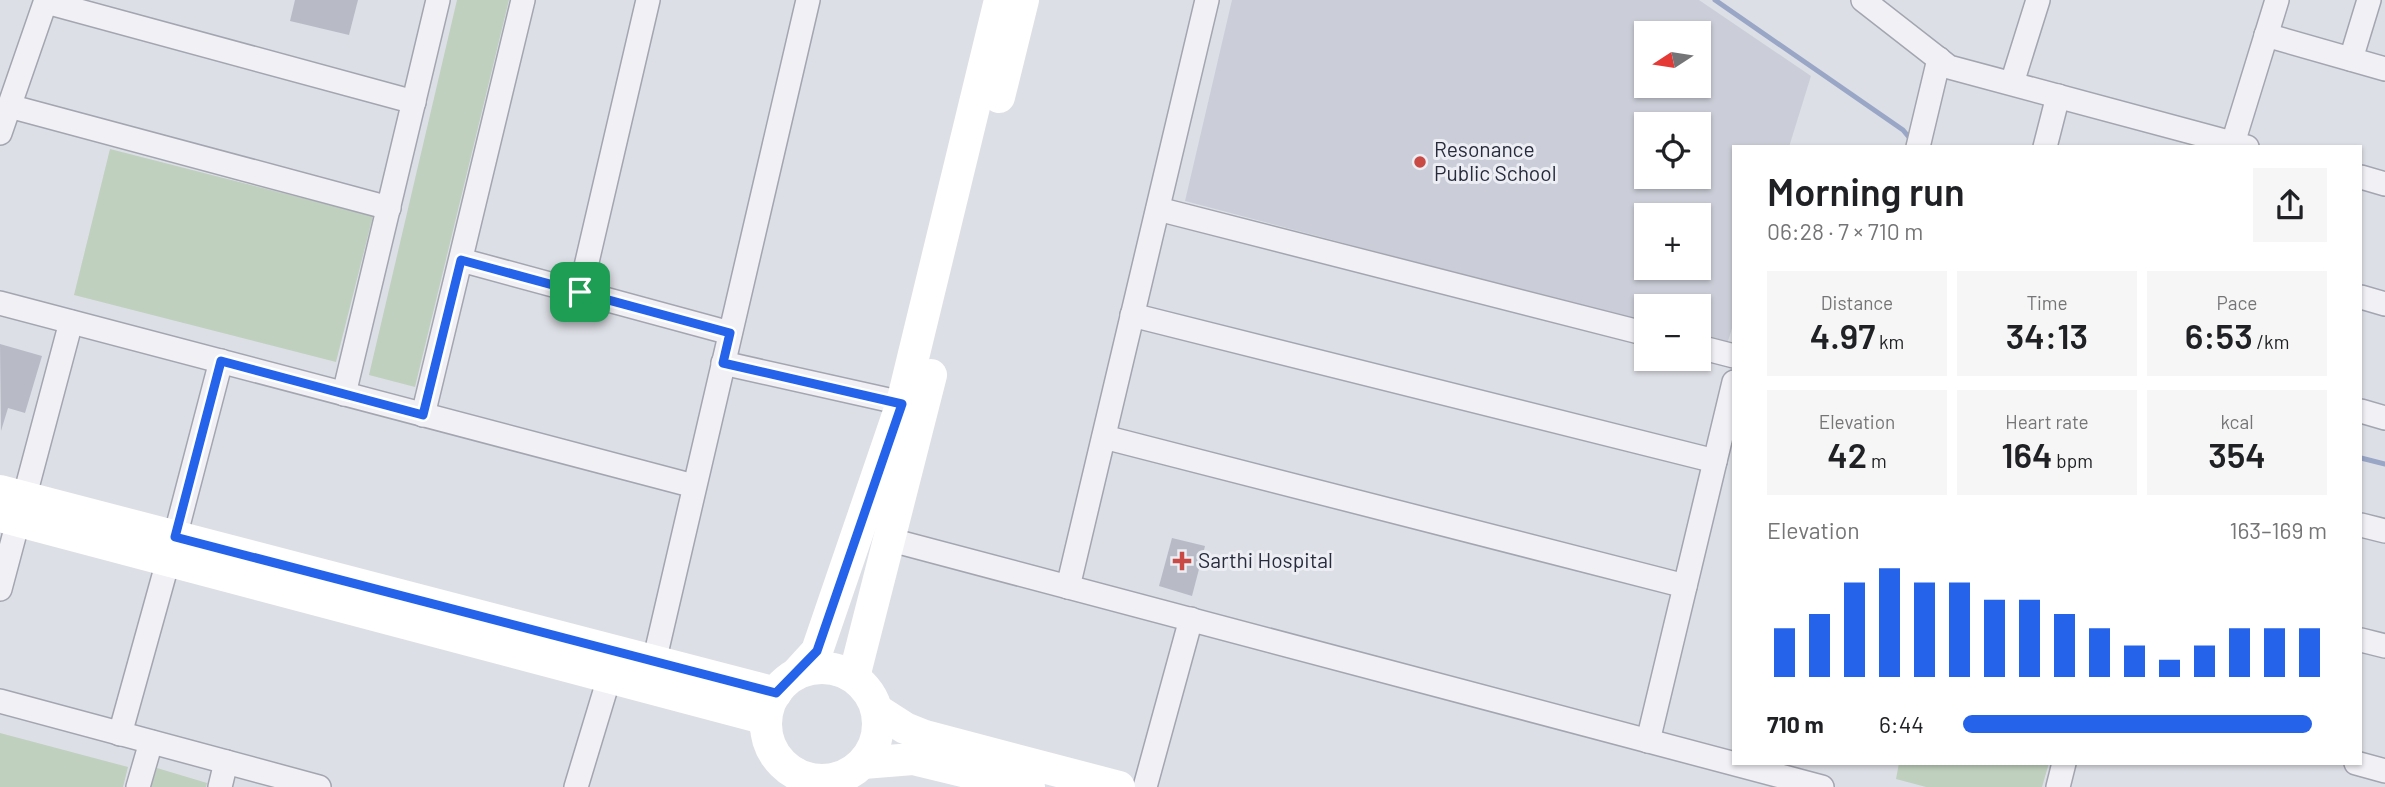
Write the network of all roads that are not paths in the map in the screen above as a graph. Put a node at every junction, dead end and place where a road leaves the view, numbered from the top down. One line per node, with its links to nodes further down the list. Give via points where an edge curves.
1 (438, 0): 19 (street)
2 (523, 0): 29 (street)
3 (648, 0): 30 (street)
4 (808, 0): 37 (street)
5 (1000, 0): 44 (street)
6 (1023, 0): 54 (street)
7 (1207, 0): 28 (street)
8 (1863, 0): 14 (street)
9 (2038, 0): 17 (street)
10 (2277, 0): 13 (street)
11 (2369, 0): 15 (street)
12 (46, 1): 19 (street); 20 (street)
13 (2266, 35): 15 (street); 24 (street)
14 (1939, 59): 17 (street, via 1949,66); 22 (street)
15 (2351, 59): 16 (street)
16 (2385, 69)
17 (2012, 83): 18 (street)
18 (2058, 96): 23 (street); 24 (street)
19 (414, 102): 27 (street)
20 (9, 106): 21 (street); 27 (street)
21 (0, 133)
22 (1920, 137)
23 (2046, 145)
24 (2240, 145)
25 (2362, 177): 26 (street)
26 (2385, 184)
27 (388, 208): 43 (street)
28 (1158, 209): 34 (street); 36 (street)
29 (461, 260): 30 (street); 46 (street)
30 (580, 292): 37 (street)
31 (2362, 297): 33 (street)
32 (0, 303): 35 (street)
33 (2385, 304)
34 (1132, 316): 48 (street); 49 (street)
35 (72, 322): 40 (street); 51 (street)
36 (1634, 331)
37 (730, 333): 41 (street)
38 (1711, 350): 39 (street)
39 (1732, 355)
40 (221, 361): 43 (street); 55 (street)
41 (723, 363): 44 (street); 50 (street)
42 (1732, 390): 49 (street)
43 (344, 394): 46 (street)
44 (902, 404): 65 (street, via 817,651)
45 (2362, 411): 47 (street)
46 (423, 415): 50 (street)
47 (2385, 418)
48 (1104, 437): 56 (street); 57 (street)
49 (1715, 461): 57 (street)
50 (694, 486): 62 (street)
51 (10, 507): 55 (street); 58 (street)
52 (2362, 525): 53 (street)
53 (2385, 531)
54 (891, 540): 56 (street); 63 (street)
55 (172, 549): 62 (street); 64 (street); 69 (street)
56 (1068, 586): 59 (street)
57 (1685, 586): 70 (street)
58 (0, 589)
59 (1191, 619): 70 (street); 87 (street)
60 (2362, 640): 61 (street)
61 (2385, 646)
62 (651, 676): 64 (street); 65 (street); 68 (street, via 763,718)
63 (854, 677): 65 (street, via 837,669 814,668); 67 (street, via 869,692)
64 (609, 678): 85 (street)
65 (786, 684): 68 (street, via 769,705)
66 (0, 702): 69 (street)
67 (877, 710): 80 (street, via 874,747); 81 (street, via 905,728)
68 (766, 727): 79 (street)
69 (120, 734): 71 (street)
70 (1648, 741): 73 (street)
71 (150, 742): 72 (street); 82 (street)
72 (226, 762): 83 (street); 84 (street)
73 (1732, 764)
74 (1734, 765): 78 (street)
75 (2064, 765): 89 (street)
76 (2362, 765): 77 (street)
77 (2385, 771)
78 (1763, 773): 88 (street)
79 (782, 776): 80 (street, via 791,770 809,779)
80 (845, 776): 81 (street, via 913,759)
81 (1023, 780): 86 (street)
82 (138, 787)
83 (220, 787)
84 (319, 787)
85 (576, 787)
86 (1119, 787)
87 (1145, 787)
88 (1822, 787)
89 (2058, 787)

